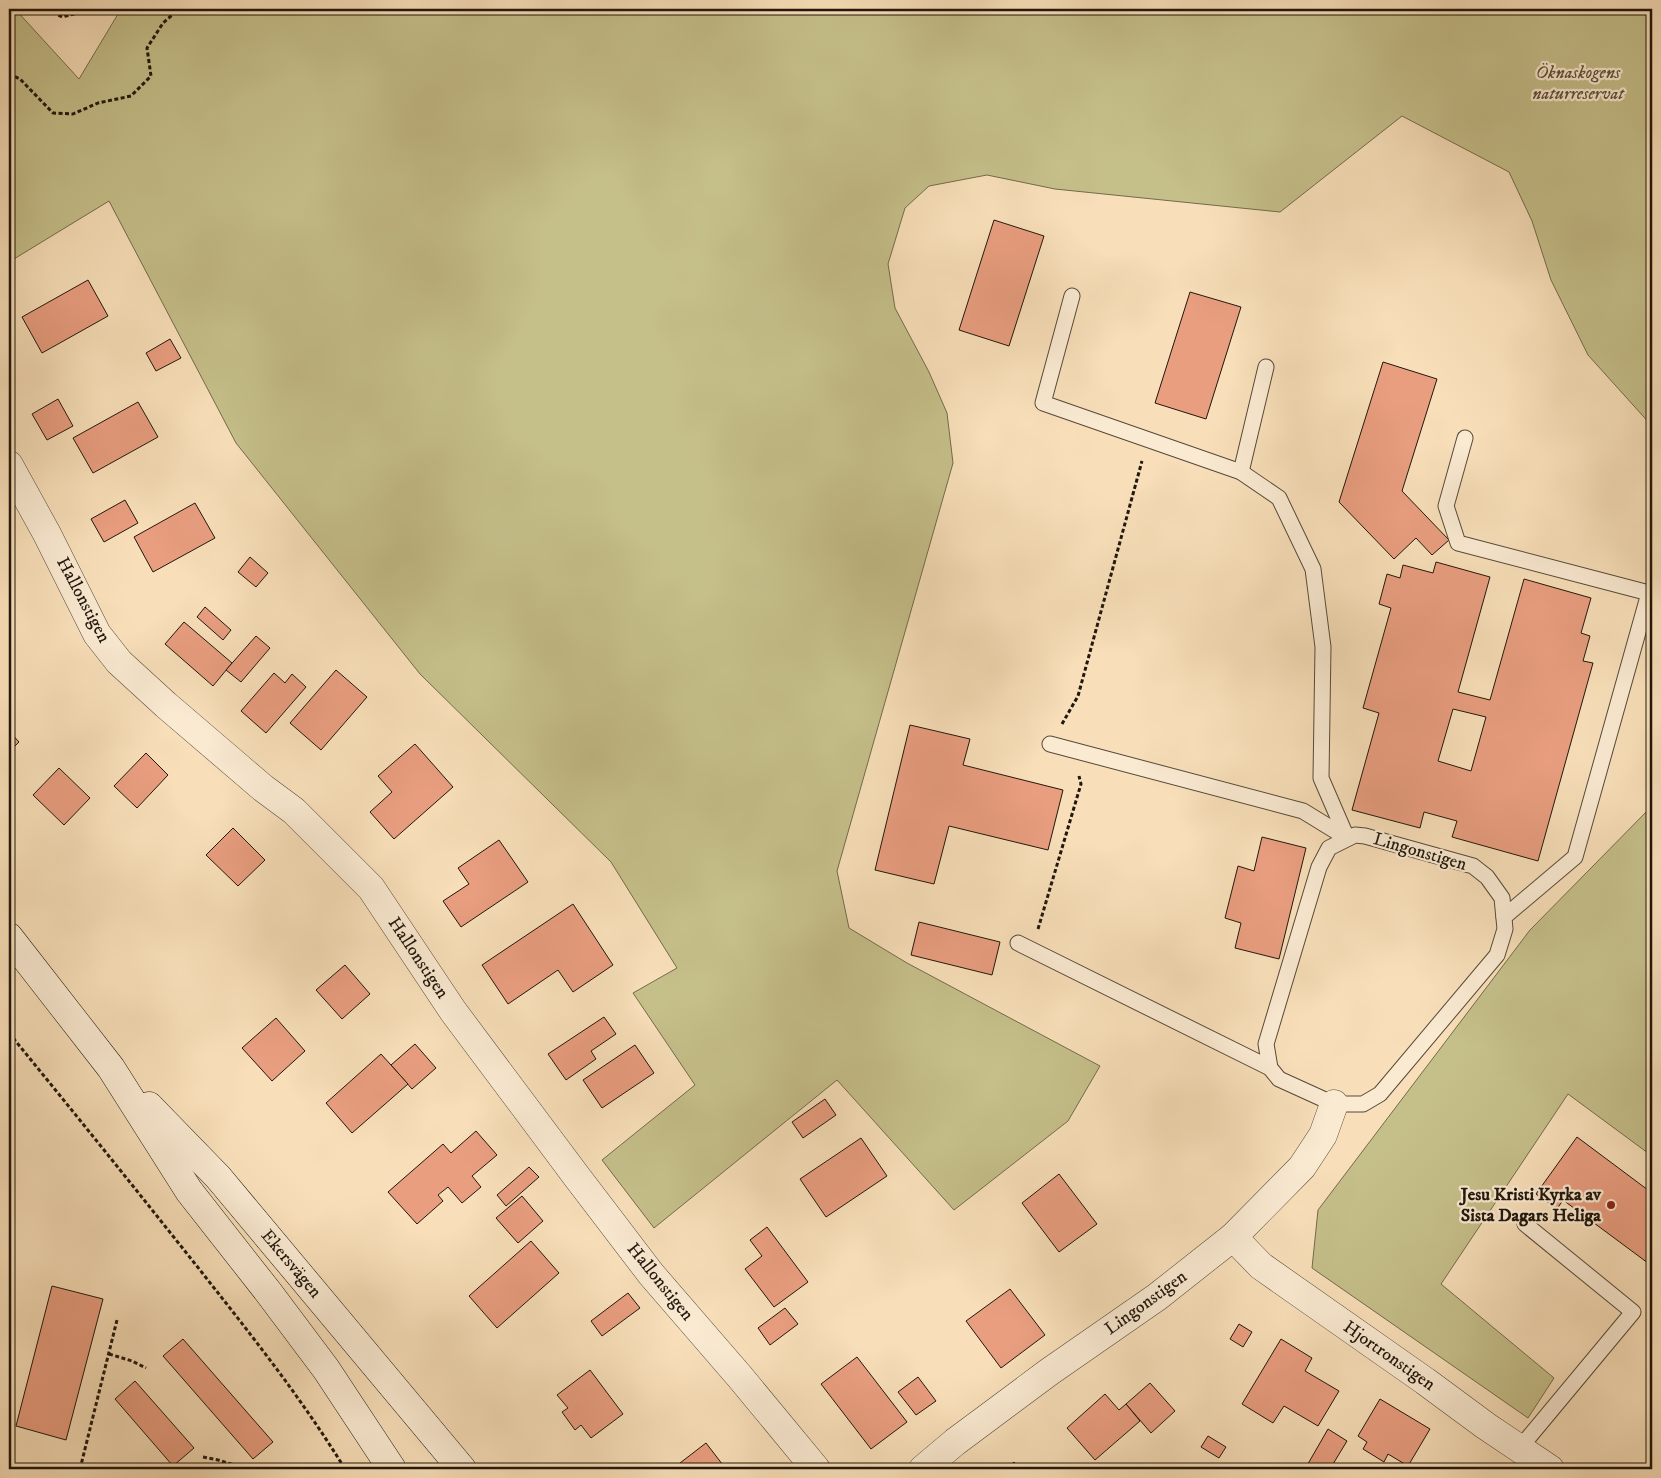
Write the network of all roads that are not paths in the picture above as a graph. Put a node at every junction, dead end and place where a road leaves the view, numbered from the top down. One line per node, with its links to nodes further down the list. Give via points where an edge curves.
1 (1072, 296): 5 (lane, via 1043,404)
2 (1266, 367): 5 (lane)
3 (1465, 438): 8 (lane, via 1446,506 1458,542 1649,593 1575,857)
4 (9, 466): 19 (street, Hallonstigen, via 97,634 119,662 263,788 294,811 371,888 453,1011 588,1192 651,1274)
5 (1240, 472): 7 (lane, via 1279,498 1313,569 1323,647 1321,778)
6 (1050, 744): 7 (lane, via 1303,811)
7 (1348, 838): 8 (lane, Lingonstigen, via 1365,836 1473,866 1487,877 1502,898); 12 (lane, Lingonstigen, via 1329,848 1319,867 1266,1044)
8 (1504, 917): 13 (lane, Lingonstigen, via 1505,929 1497,955 1380,1094 1363,1104)
9 (9, 936): 11 (street, Ekersvägen)
10 (1018, 943): 12 (lane, Lingonstigen)
11 (111, 1068): 17 (street, Ekersvägen, via 189,1191 326,1368); 18 (street, Ekersvägen, via 218,1177)
12 (1270, 1068): 13 (lane, Lingonstigen, via 1279,1079)
13 (1334, 1104): 15 (street, Lingonstigen, via 1324,1135 1302,1167)
14 (1525, 1224): 16 (lane, via 1633,1312)
15 (1233, 1237): 16 (street, Hjortronstigen, via 1261,1266); 20 (street, Lingonstigen, via 1157,1297 1049,1372)
16 (1519, 1449): 21 (street, Hjortronstigen)
17 (392, 1469)
18 (462, 1469)
19 (816, 1469)
20 (922, 1469)
21 (1550, 1469)

